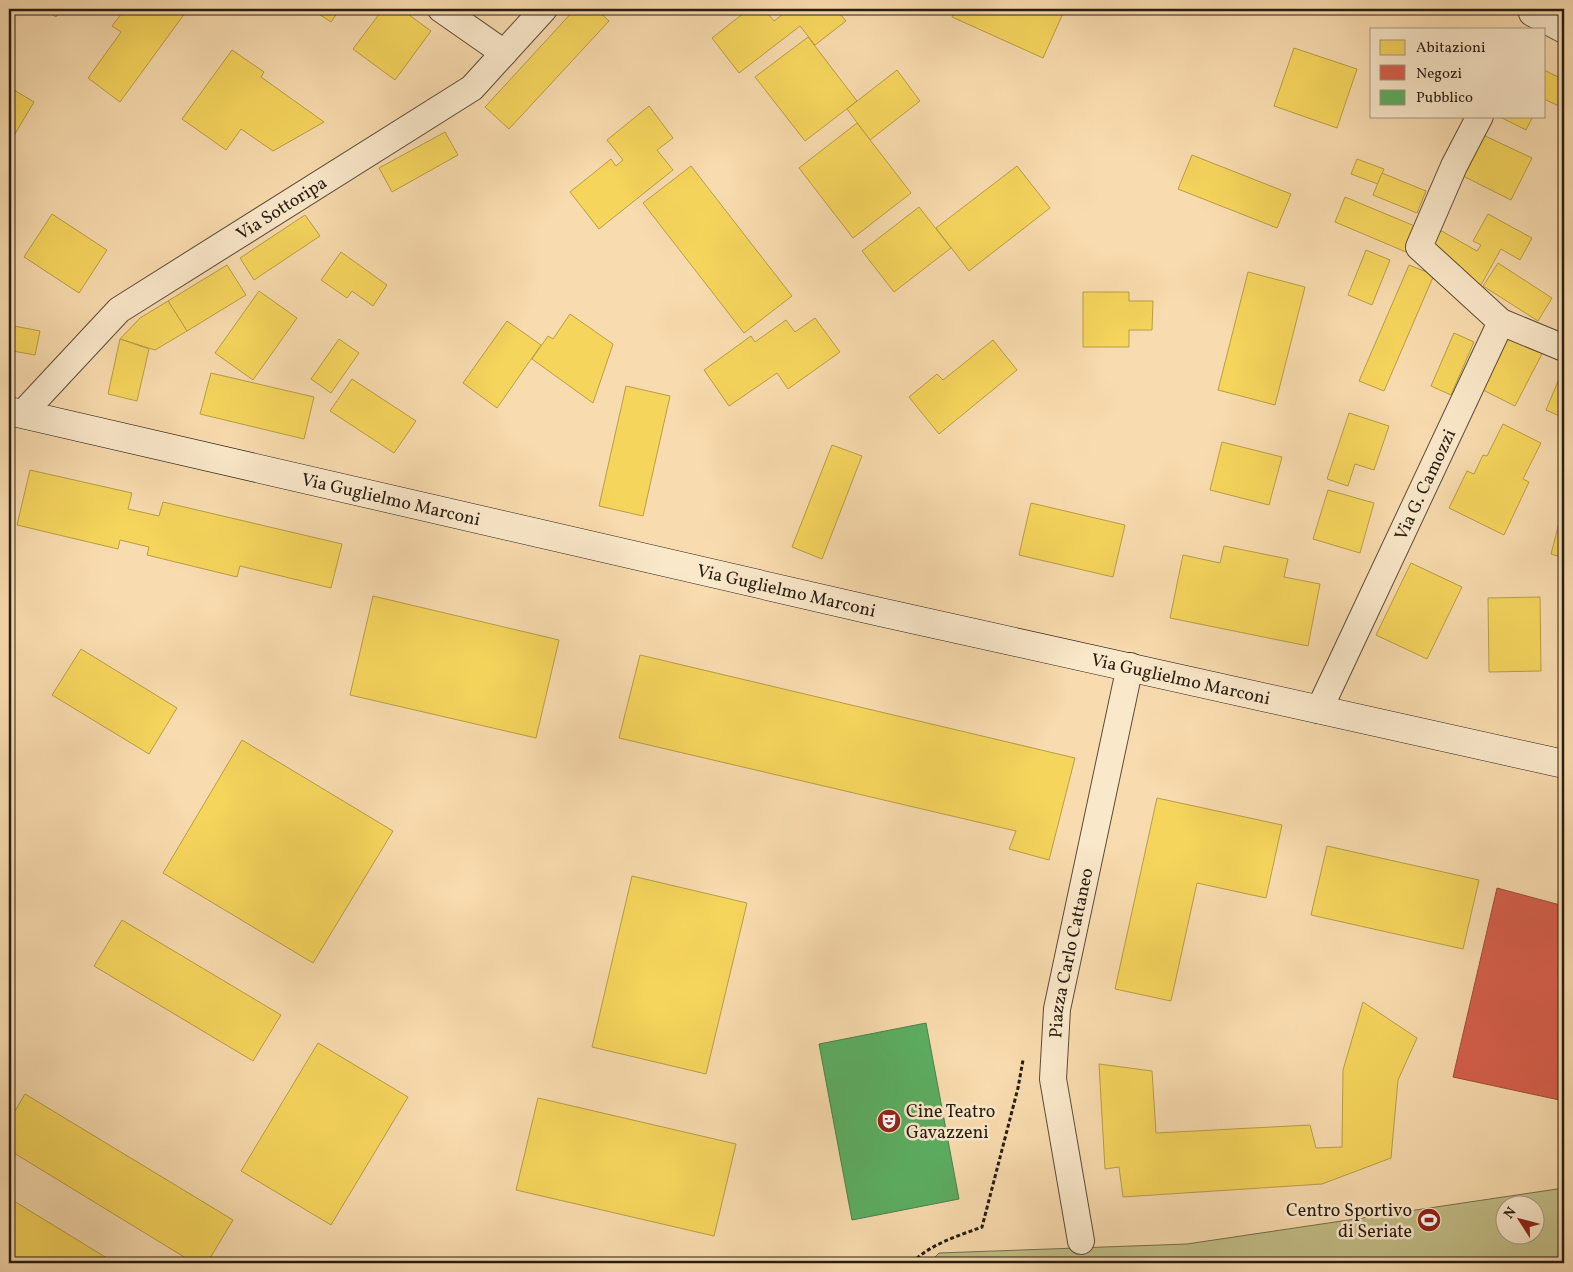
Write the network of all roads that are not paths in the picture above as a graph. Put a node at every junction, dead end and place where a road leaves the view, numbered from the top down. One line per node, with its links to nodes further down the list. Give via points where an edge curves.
1 (441, 9): 5 (street)
2 (544, 9): 5 (street, Via Sottoripa)
3 (1530, 17): 4 (street)
4 (1564, 30)
5 (504, 53): 9 (street, Via Sottoripa, via 472,88 119,310)
6 (1479, 118): 7 (street, via 1419,247)
7 (1501, 322): 8 (street); 11 (street, Via G. Camozzi)
8 (1564, 348)
9 (16, 412): 10 (main road, Via Guglielmo Marconi)
10 (1130, 666): 11 (main road, Via Guglielmo Marconi); 13 (street, Piazza Carlo Cattaneo, via 1057,1009 1053,1079)
11 (1319, 710): 12 (main road, Via Guglielmo Marconi)
12 (1564, 764)
13 (1081, 1241)

